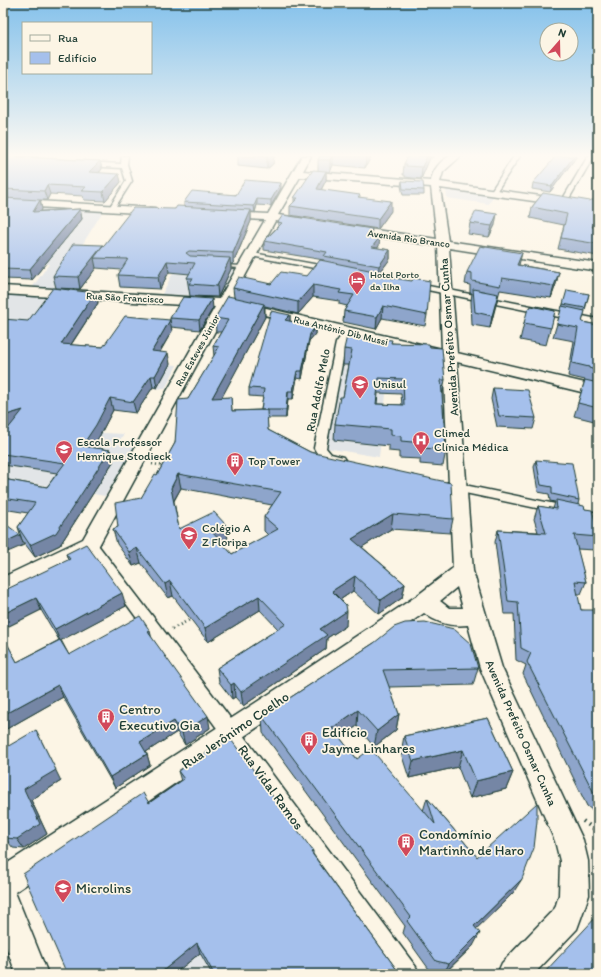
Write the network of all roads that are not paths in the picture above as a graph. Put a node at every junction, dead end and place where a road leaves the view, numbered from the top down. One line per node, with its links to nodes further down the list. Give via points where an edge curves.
1 (3, 202): 7 (street)
2 (116, 202): 7 (street)
3 (280, 202): 10 (street, Rua Esteves Júnior)
4 (437, 202): 12 (street, Avenida Prefeito Osmar Cunha)
5 (564, 202): 6 (street)
6 (598, 207)
7 (112, 208): 8 (street)
8 (165, 211)
9 (217, 214): 10 (street)
10 (271, 218): 11 (street); 16 (street, Rua Esteves Júnior)
11 (315, 224)
12 (441, 227): 14 (street); 15 (street, Avenida Prefeito Osmar Cunha)
13 (338, 228): 14 (street, Avenida Rio Branco)
14 (408, 238): 15 (street, Avenida Rio Branco)
15 (443, 243): 18 (street, Avenida Rio Branco); 22 (street, Avenida Prefeito Osmar Cunha)
16 (247, 261): 17 (lane); 19 (street); 23 (street, Rua Esteves Júnior)
17 (221, 266)
18 (598, 267)
19 (339, 271)
20 (402, 282): 22 (street)
21 (3, 290): 23 (street, Rua São Francisco)
22 (446, 291): 24 (street); 26 (street, Avenida Prefeito Osmar Cunha)
23 (224, 302): 25 (street, Rua Antônio Dib Mussi); 32 (street, Rua Esteves Júnior)
24 (598, 322)
25 (348, 332): 26 (street, Rua Antônio Dib Mussi); 28 (street, Rua Adolfo Melo, via 341,343 320,448 327,458)
26 (451, 357): 27 (street, Rua Antônio Dib Mussi); 30 (street, Avenida Prefeito Osmar Cunha)
27 (598, 391)
28 (349, 463)
29 (437, 483): 30 (street)
30 (458, 487): 31 (street); 33 (street, Avenida Prefeito Osmar Cunha)
31 (598, 517)
32 (90, 544): 34 (street); 37 (street, Rua Vidal Ramos)
33 (463, 571): 35 (street, Rua Jerônimo Coelho); 36 (street, Avenida Prefeito Osmar Cunha)
34 (3, 586)
35 (424, 601): 36 (street, via 438,614 457,619); 37 (street, Rua Jerônimo Coelho)
36 (475, 615): 42 (street, Avenida Prefeito Osmar Cunha, via 491,668 569,840 574,861 574,895 566,918)
37 (231, 732): 38 (street, Rua Jerônimo Coelho); 41 (street, Rua Vidal Ramos)
38 (3, 883)
39 (3, 899): 40 (street)
40 (32, 974)
41 (409, 974)
42 (513, 974)

